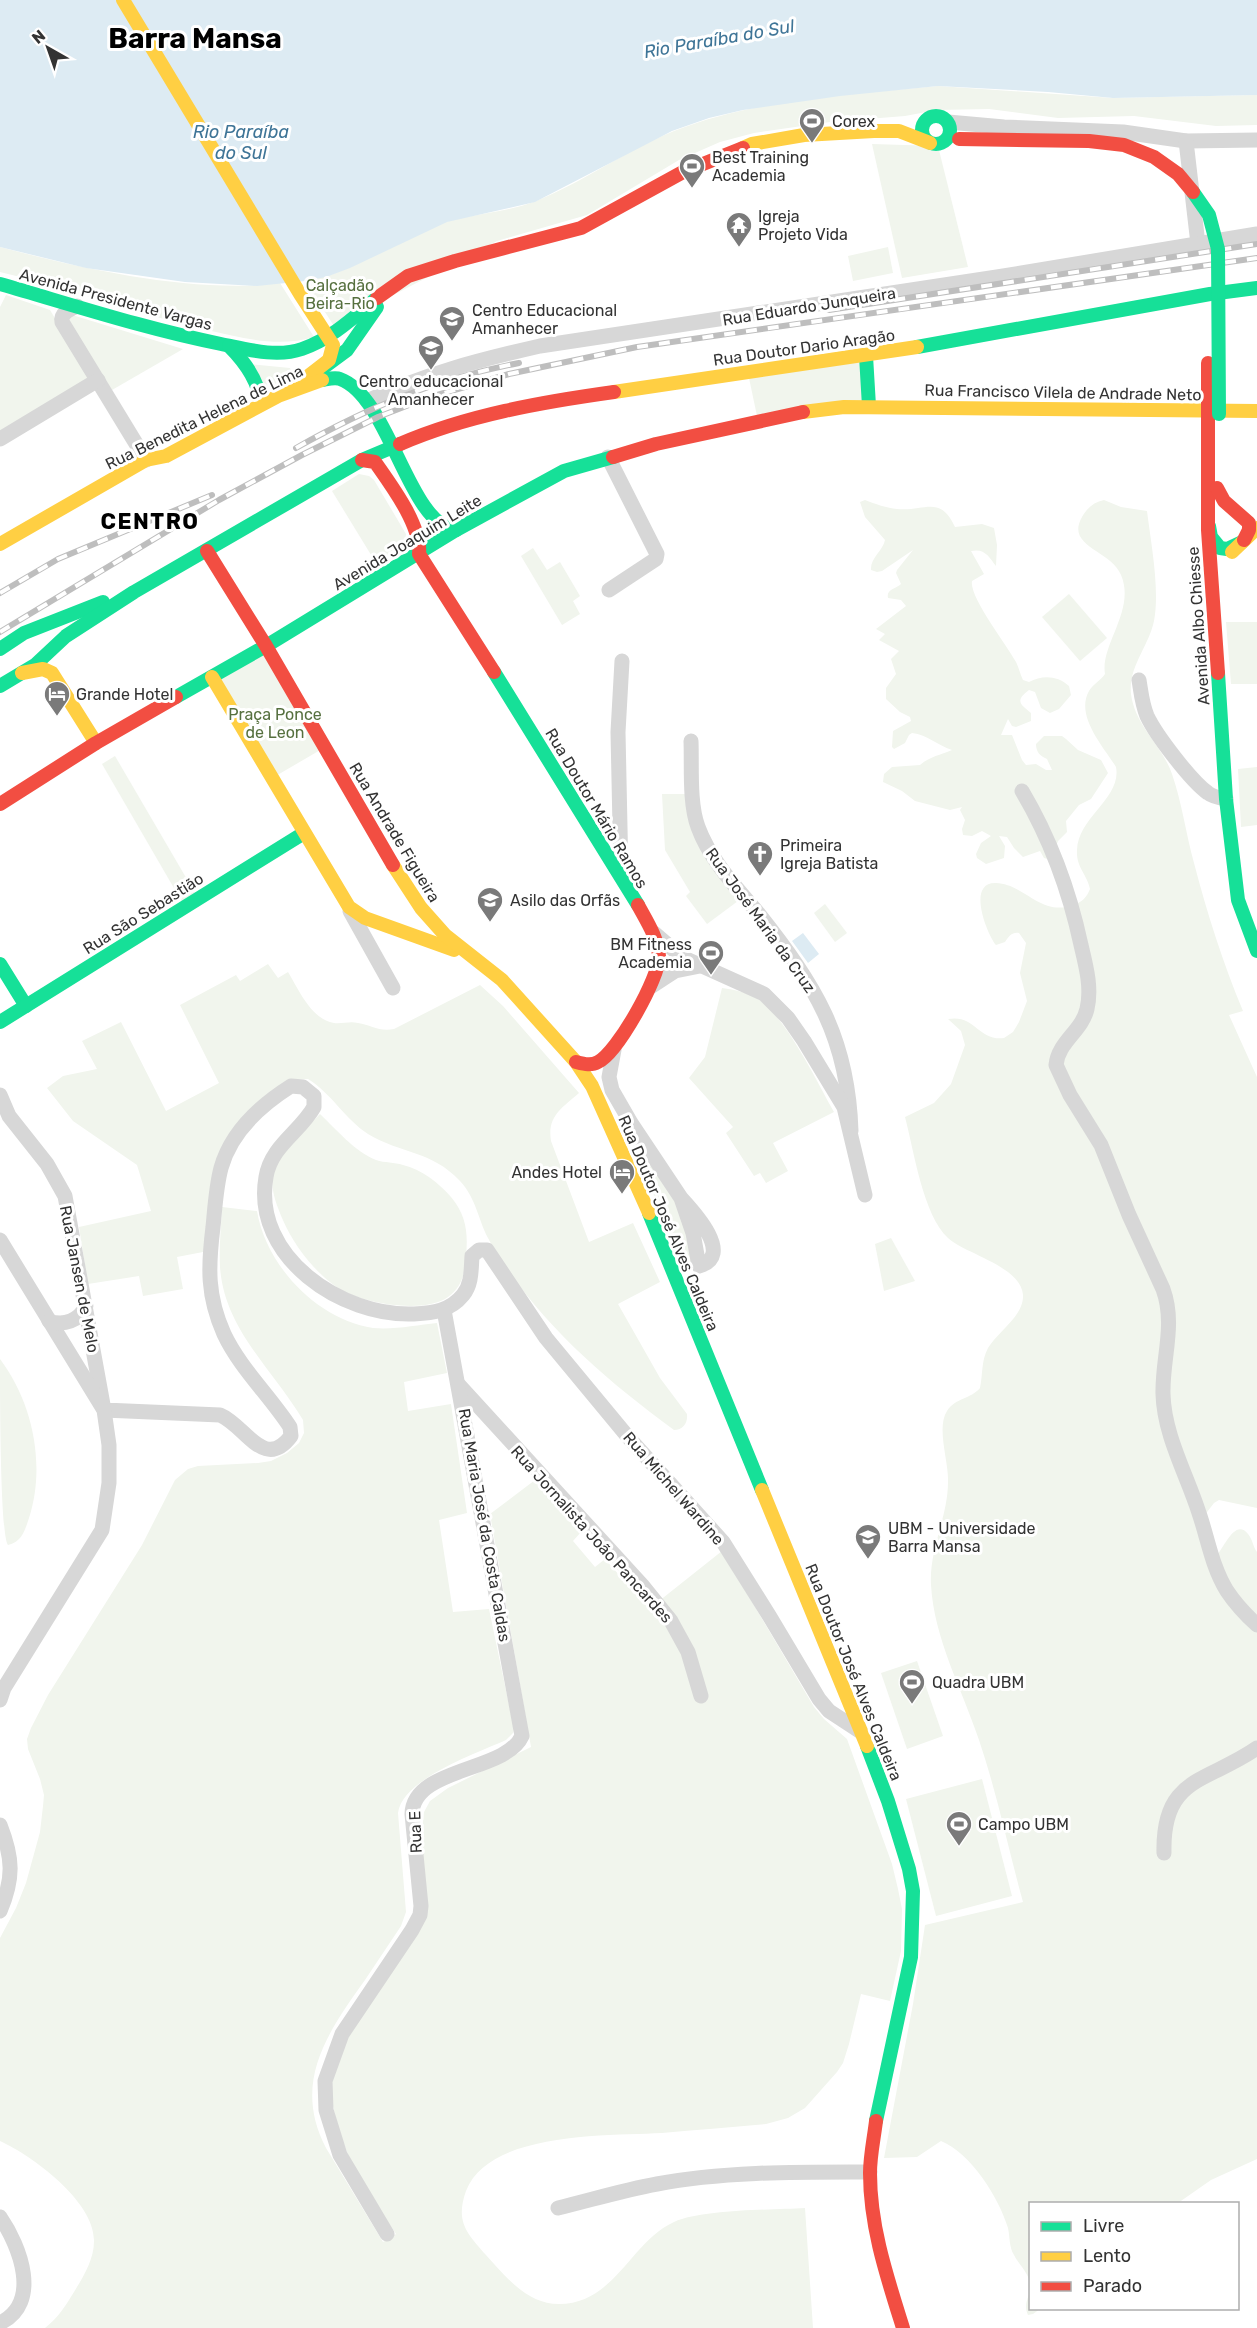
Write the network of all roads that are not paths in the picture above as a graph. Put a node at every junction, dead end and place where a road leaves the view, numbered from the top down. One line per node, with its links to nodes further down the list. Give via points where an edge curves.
1 (123, 0): 16 (street)
2 (930, 117): 3 (street, via 938,115); 4 (street); 8 (street, via 921,129)
3 (948, 122): 5 (street); 7 (street, via 1123,132)
4 (899, 131): 8 (street); 12 (street, Avenida Presidente Vargas, via 804,135 752,144 682,172 581,228 455,261 414,274)
5 (953, 139): 8 (street); 32 (street, bridge, via 1089,141 1124,146 1167,165 1202,201 1214,229 1219,258)
6 (1257, 140): 7 (street)
7 (1186, 141): 10 (street)
8 (930, 143)
9 (1257, 234): 10 (street, Rua Eduardo Junqueira)
10 (1198, 244): 22 (street, Rua Eduardo Junqueira, via 540,346 471,362 402,385)
11 (0, 284): 15 (street, Avenida Presidente Vargas)
12 (392, 286): 16 (street, Avenida Presidente Vargas); 19 (street, via 347,350)
13 (1257, 288): 14 (street, Rua Doutor Dario Aragão)
14 (1210, 294): 18 (street, Rua Doutor Dario Aragão); 25 (street, Avenida Albo Chiesse)
15 (77, 306): 17 (street, Avenida Presidente Vargas); 20 (street, via 66,312 62,320)
16 (328, 338): 17 (street, Avenida Presidente Vargas, via 281,353); 19 (street, via 333,347 331,356)
17 (229, 346): 23 (street, via 260,391)
18 (866, 356): 24 (street); 28 (street, Rua Doutor Dario Aragão, via 538,403 425,433)
19 (307, 377): 21 (street)
20 (98, 380): 27 (street); 30 (street)
21 (278, 396): 22 (street, Rua Benedita Helena de Lima, via 316,381 338,378 350,383); 23 (street, Rua Benedita Helena de Lima)
22 (367, 402): 28 (street)
23 (261, 404): 30 (street, Rua Benedita Helena de Lima, via 166,456)
24 (869, 406): 25 (street, Rua Francisco Vilela de Andrade Neto); 29 (street, Avenida Joaquim Leite, via 806,411)
25 (1207, 411): 26 (street, Rua Francisco Vilela de Andrade Neto); 35 (street, Avenida Albo Chiesse)
26 (1257, 411)
27 (0, 439)
28 (392, 446): 31 (street, Rua Doutor Dario Aragão); 34 (street, via 435,520 446,530)
29 (608, 457): 34 (street, Avenida Joaquim Leite, via 557,474); 41 (street, via 657,554 656,559)
30 (146, 460): 37 (street, Rua Benedita Helena de Lima)
31 (362, 460): 38 (street, Rua Doutor Dario Aragão); 39 (street, via 375,462 385,476 417,531)
32 (1217, 488): 35 (street); 36 (street, via 1224,501 1249,523)
33 (1257, 528): 36 (street)
34 (456, 530): 39 (street, Avenida Joaquim Leite)
35 (1208, 530): 36 (street, via 1220,548); 40 (street, Avenida Albo Chiesse)
36 (1243, 541): 40 (street, via 1223,562)
37 (0, 544)
38 (207, 551): 42 (street, Rua Doutor Dario Aragão); 43 (street, Rua Andrade Figueira)
39 (419, 554): 43 (street, Avenida Joaquim Leite); 56 (street, Rua Doutor Mário Ramos)
40 (1212, 583): 53 (street, Avenida Albo Chiesse)
41 (609, 590)
42 (125, 598): 44 (street, via 71,614 24,633); 46 (street, via 66,636)
43 (266, 646): 47 (street, Avenida Joaquim Leite); 60 (street, Rua Andrade Figueira, via 415,901 445,935)
44 (0, 648)
45 (622, 661): 56 (street, via 618,732)
46 (22, 673): 49 (street); 51 (street, via 43,669 52,673)
47 (212, 677): 51 (street, Avenida Joaquim Leite); 55 (street)
48 (1139, 680): 53 (street, via 1142,703 1160,736 1205,791)
49 (0, 686)
50 (691, 741): 72 (street, Rua José Maria da Cruz, via 695,816 700,833 720,866 809,984 843,1061)
51 (96, 743): 54 (street, Avenida Joaquim Leite)
52 (1022, 791): 83 (street, via 1042,824 1062,871 1088,983 1085,1016 1060,1050 1056,1065 1101,1145 1167,1299 1169,1328 1163,1394 1169,1427 1217,1571 1227,1591)
53 (1226, 799): 59 (street, Avenida Albo Chiesse, via 1238,900)
54 (0, 804)
55 (304, 833): 57 (street); 65 (street, Rua São Sebastião)
56 (621, 878): 58 (street, Rua Doutor Mário Ramos)
57 (344, 901): 60 (street, via 365,918); 64 (street)
58 (650, 929): 62 (street, Rua José Maria da Cruz, via 674,951); 63 (street, Rua Doutor Mário Ramos, via 659,956)
59 (1257, 951)
60 (483, 963): 69 (street, Rua Andrade Figueira)
61 (0, 964): 65 (street)
62 (700, 966): 63 (street, via 675,970); 72 (street, Rua José Maria da Cruz, via 759,991 775,1003)
63 (651, 987): 67 (street, Rua Doutor Mário Ramos)
64 (393, 988)
65 (26, 1006): 66 (street, Rua São Sebastião)
66 (0, 1022)
67 (616, 1044): 68 (street, Rua Doutor Mário Ramos); 71 (street, via 609,1077)
68 (605, 1059): 69 (street, via 595,1064); 70 (street, Rua Doutor Mário Ramos)
69 (579, 1063): 70 (street); 74 (street, Rua Doutor José Alves Caldeira)
70 (599, 1072): 71 (street); 74 (street, via 596,1083)
71 (612, 1090): 76 (street)
72 (842, 1093): 75 (street, Rua José Maria da Cruz)
73 (0, 1095): 78 (street, Rua Jansen de Melo, via 9,1116 62,1190)
74 (602, 1106): 87 (street, Rua Doutor José Alves Caldeira, via 641,1192)
75 (865, 1195)
76 (681, 1198)
77 (0, 1240): 80 (street)
78 (86, 1306): 80 (street, via 82,1314 68,1322); 82 (street, Rua Jansen de Melo)
79 (444, 1310): 81 (street, Rua Maria José da Costa Caldas); 82 (street, via 407,1314 362,1307 312,1280 290,1261 271,1229 266,1178 275,1153 311,1112 315,1099 303,1087 289,1087 252,1117 224,1160 209,1262 211,1293 225,1336 290,1427 291,1436 281,1446 268,1450 220,1416); 87 (street, Rua Michel Wardine, via 465,1291 472,1272 472,1256 487,1250 546,1338 723,1542 819,1699 829,1711)
80 (49, 1321): 82 (street)
81 (459, 1385): 86 (street, Rua Jornalista João Pancardes, via 671,1621 688,1653); 88 (street, Rua Maria José da Costa Caldas, via 522,1729)
82 (104, 1410): 85 (street, Rua Jansen de Melo, via 109,1483 102,1530)
83 (1257, 1625)
84 (0, 1671): 85 (street)
85 (2, 1694)
86 (701, 1696)
87 (861, 1732): 93 (street, Rua Doutor José Alves Caldeira, via 888,1801 913,1891 911,1957 877,2115)
88 (520, 1739): 96 (street, Rua E, via 504,1754 439,1781 416,1800 412,1814 420,1915 342,2034 325,2080 326,2110 340,2155)
89 (1257, 1748): 91 (street, via 1182,1790 1166,1822)
90 (0, 1825): 92 (street, via 11,1863 8,1890)
91 (1164, 1853)
92 (0, 1911)
93 (870, 2172): 94 (street, via 811,2172 658,2183); 98 (street, Rua Doutor José Alves Caldeira, via 879,2252)
94 (558, 2208)
95 (0, 2217): 97 (street, via 19,2254 25,2291 18,2308)
96 (387, 2234)
97 (0, 2323)
98 (903, 2328)

